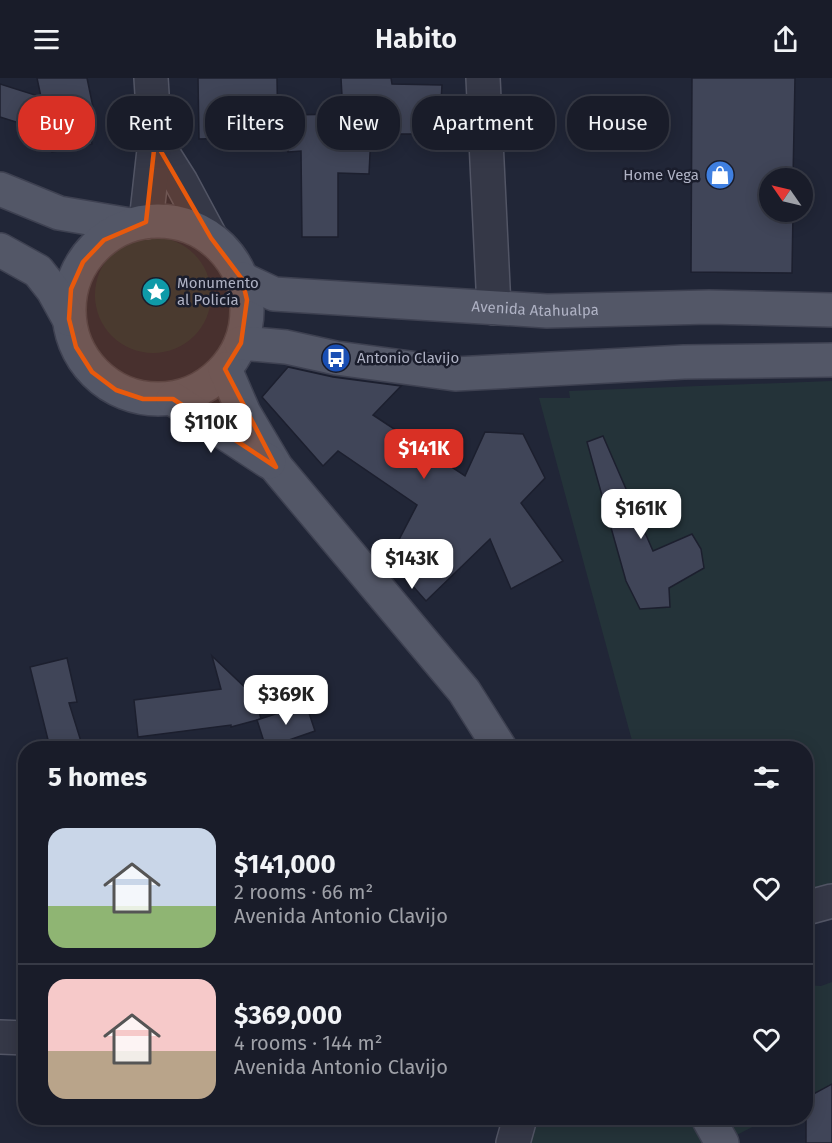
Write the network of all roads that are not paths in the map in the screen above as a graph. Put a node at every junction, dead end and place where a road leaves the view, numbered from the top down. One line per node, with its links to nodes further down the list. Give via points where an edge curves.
1 (151, 78): 3 (street)
2 (483, 78): 11 (street)
3 (152, 96)
4 (153, 150): 7 (street)
5 (161, 150): 8 (street)
6 (0, 189): 7 (main road, via 59,213)
7 (138, 224): 8 (main road, via 162,221 188,226); 13 (main road, via 104,240 83,262 71,289)
8 (211, 238): 10 (main road, via 229,256)
9 (0, 250): 13 (main road, via 38,272)
10 (242, 279): 11 (main road, Avenida Atahualpa, via 274,294); 14 (main road, via 247,300 246,322)
11 (494, 308): 12 (main road, Avenida Atahualpa, via 547,312 709,307)
12 (832, 310)
13 (69, 319): 16 (main road, via 76,347 92,372 116,390 143,399)
14 (233, 356): 15 (main road, via 286,347 455,374 684,362); 16 (main road, via 201,389); 17 (main road, via 244,413)
15 (832, 360)
16 (173, 399): 17 (main road)
17 (276, 467): 18 (main road, via 464,691)
18 (496, 741)
19 (832, 902): 20 (street)
20 (813, 906)
21 (0, 1037): 22 (street)
22 (18, 1038)
23 (518, 1125): 25 (street)
24 (712, 1125): 26 (main road)
25 (513, 1143)
26 (722, 1143)

